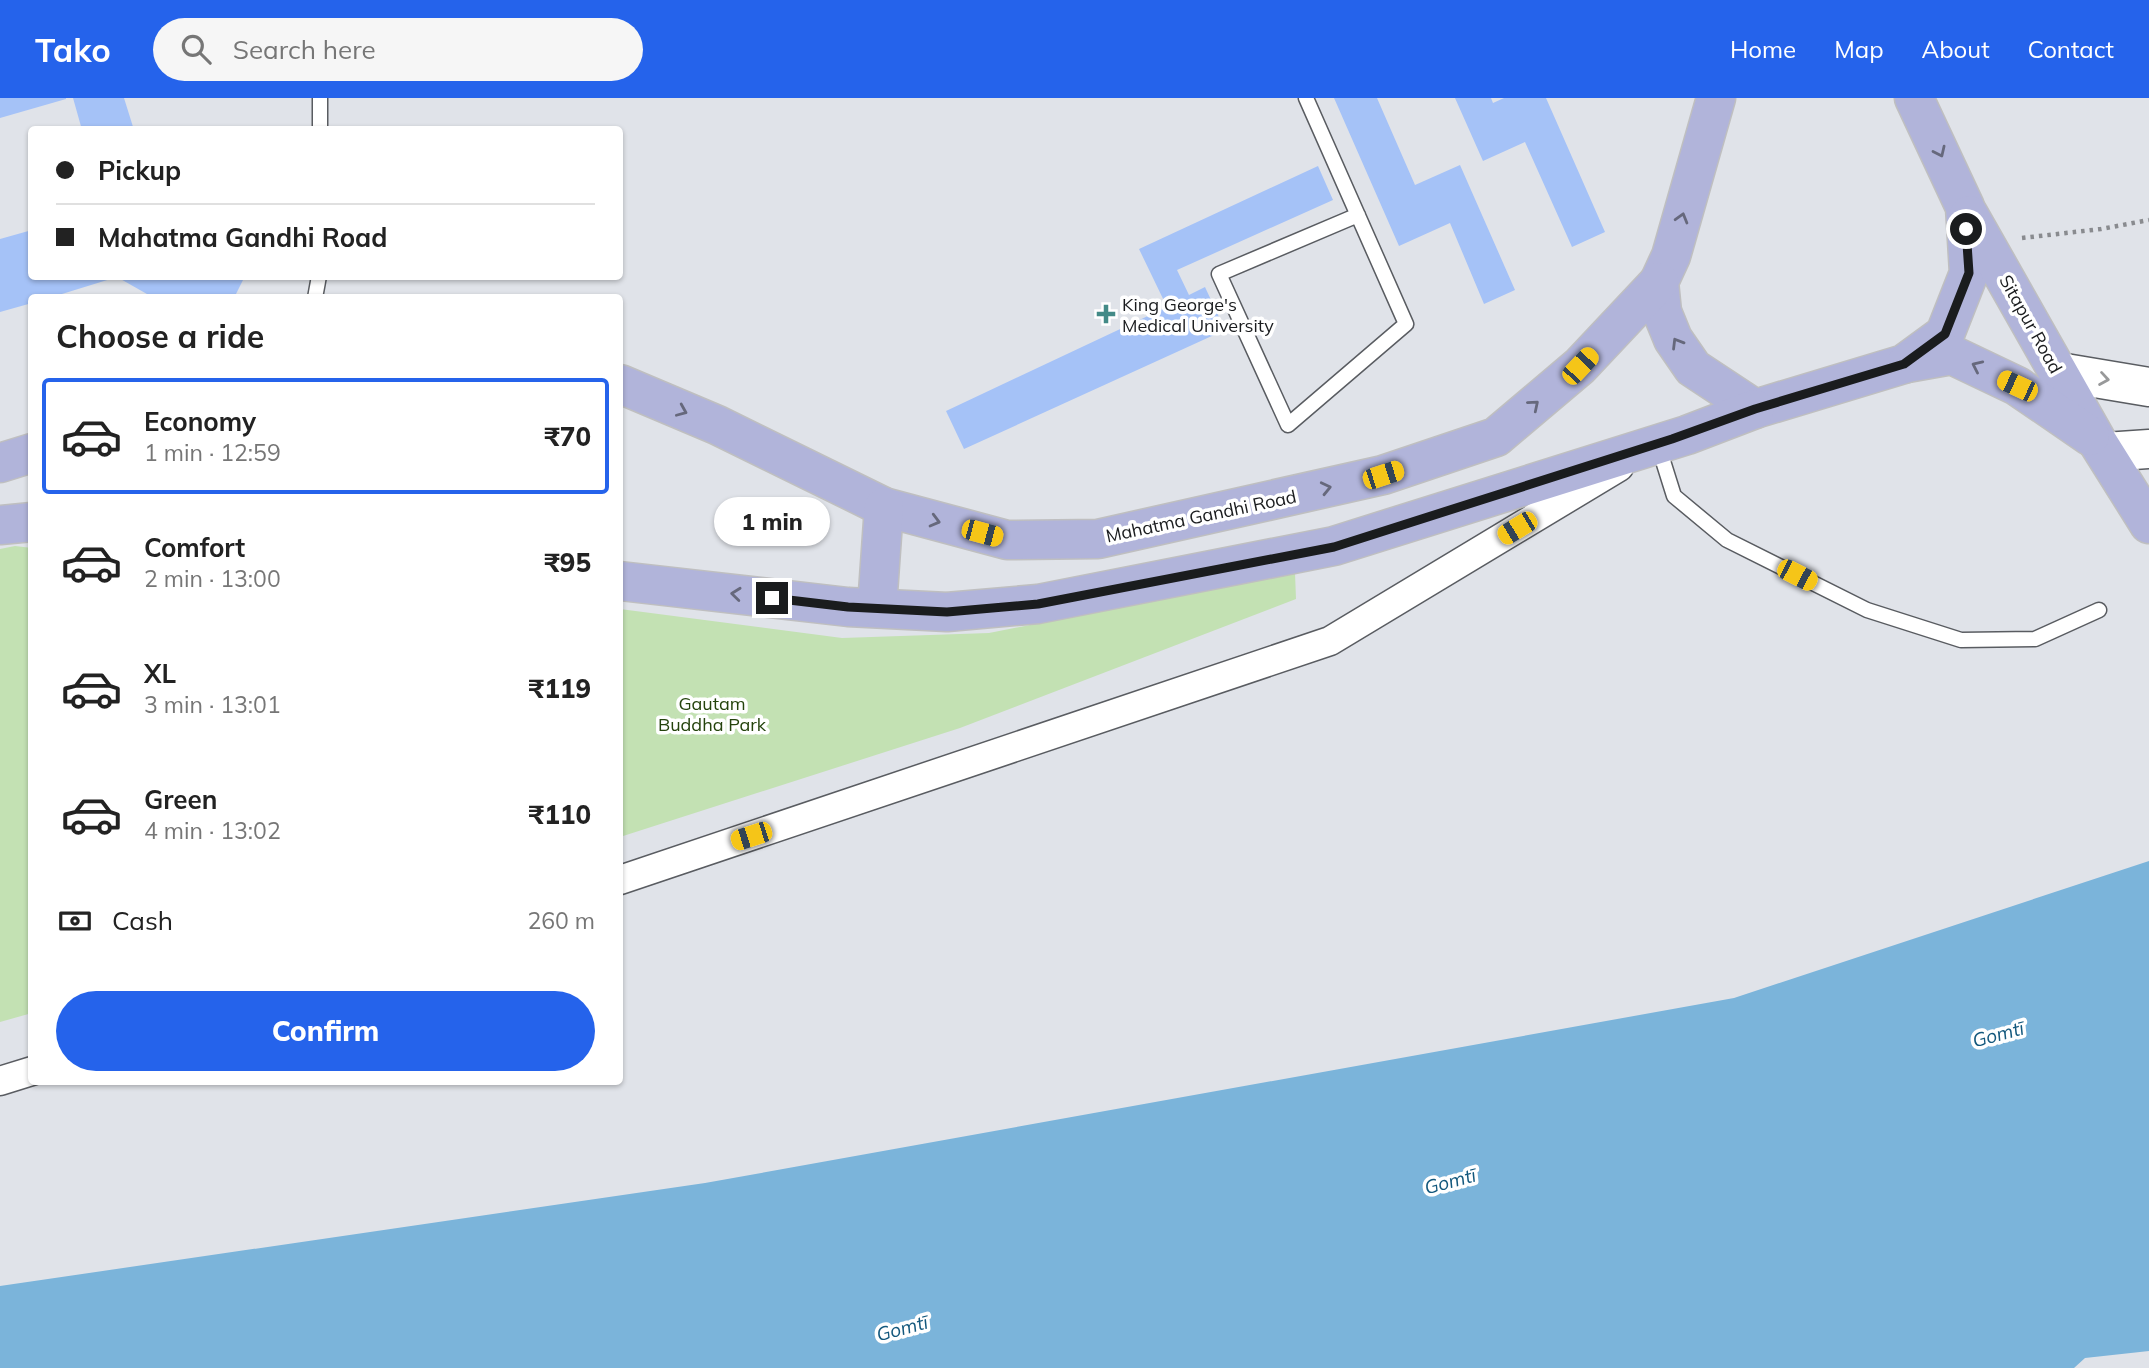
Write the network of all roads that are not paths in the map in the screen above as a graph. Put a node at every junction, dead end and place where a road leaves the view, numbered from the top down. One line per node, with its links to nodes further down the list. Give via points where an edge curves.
1 (320, 98): 5 (lane)
2 (1306, 98): 7 (lane)
3 (1716, 98): 8 (main road, one-way to 3, via 1671,257)
4 (1914, 98): 6 (main road, Sitapur Road, one-way to 6)
5 (320, 126)
6 (1965, 207): 9 (main road, via 1969,273 1956,308 1945,334); 10 (main road, Sitapur Road)
7 (1358, 215): 7 (lane, via 1406,324 1288,425 1219,274)
8 (1659, 282): 13 (main road, one-way to 8, via 1693,368 1662,312); 19 (main road, Mahatma Gandhi Road, one-way to 8, via 1007,540 1098,538 1383,475 1496,437 1580,366)
9 (1904, 364): 13 (main road); 15 (main road, Sitapur Road, one-way to 9, via 2017,386 1952,355)
10 (2059, 372): 12 (main road, one-way to 12); 15 (main road, Sitapur Road)
11 (623, 385): 19 (main road, Mahatma Gandhi Road, one-way to 19, via 717,425)
12 (2149, 387)
13 (1755, 409): 14 (main road)
14 (1657, 444): 24 (main road, via 1334,547 1038,604 947,612); 25 (lane, via 1674,496 1727,540 1867,610 1961,640 2035,639); 26 (street, via 1330,641)
15 (2101, 447): 16 (main road); 21 (main road, Sitapur Road)
16 (2149, 449)
17 (28, 454): 18 (main road)
18 (0, 463)
19 (884, 507): 24 (main road)
20 (28, 522): 22 (main road)
21 (2149, 524)
22 (0, 525)
23 (623, 581): 24 (main road, one-way to 23)
24 (877, 607)
25 (2099, 610)
26 (623, 879)
27 (28, 1072): 28 (street)
28 (0, 1081)

